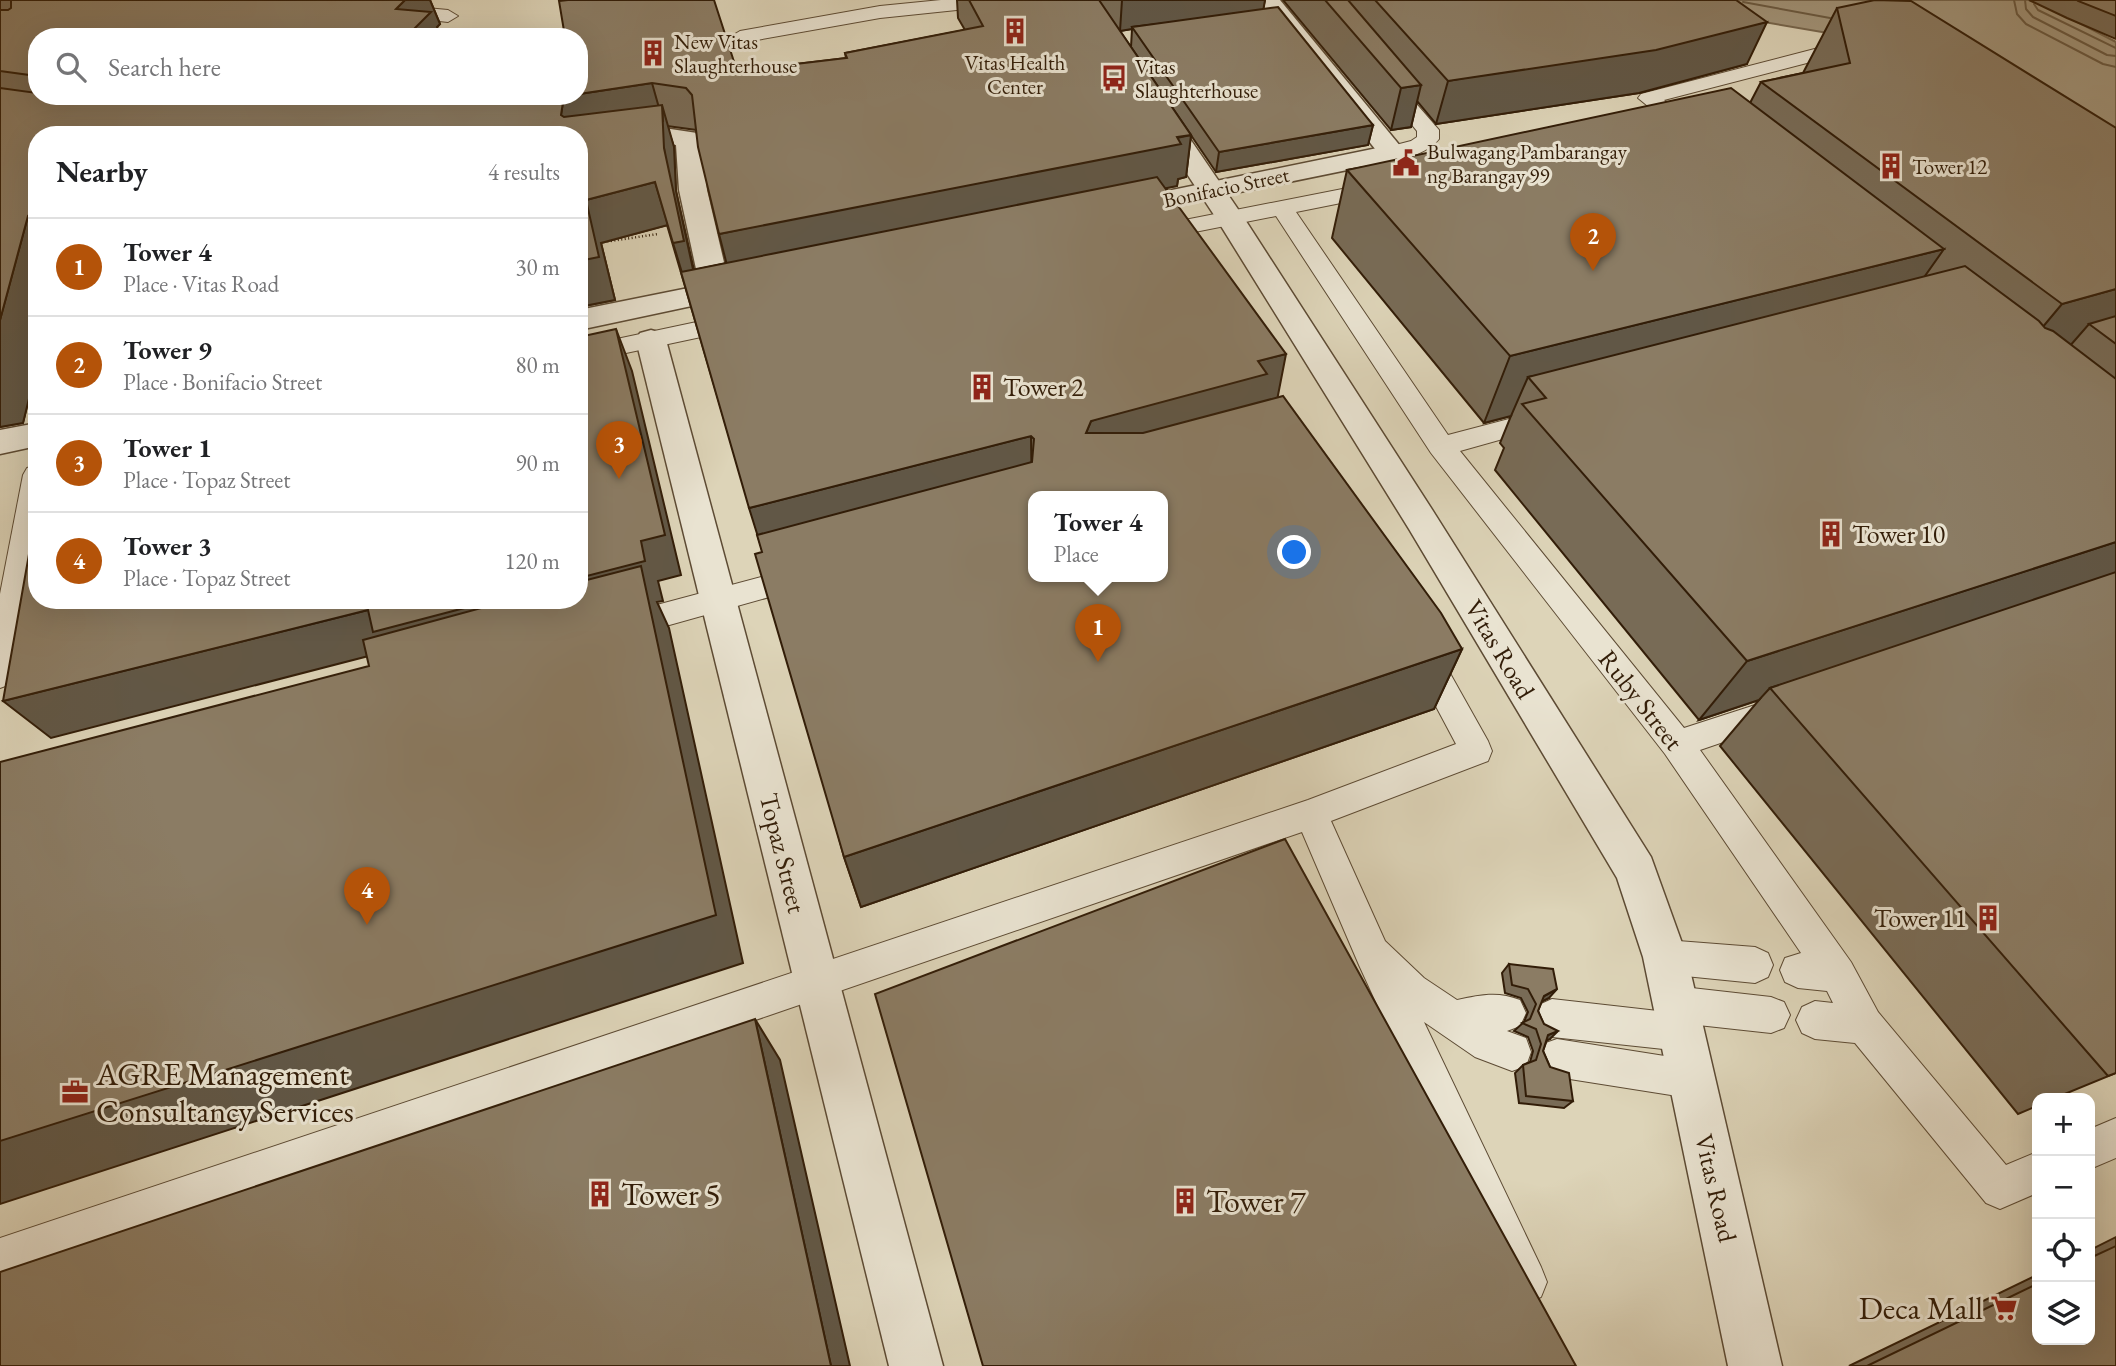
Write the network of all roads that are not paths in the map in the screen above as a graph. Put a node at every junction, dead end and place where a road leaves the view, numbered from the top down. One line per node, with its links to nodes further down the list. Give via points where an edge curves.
1 (995, 0): 2 (lane)
2 (873, 6): 8 (lane)
3 (448, 8): 4 (lane); 7 (lane)
4 (380, 9)
5 (1275, 9): 6 (lane); 16 (street)
6 (1255, 22)
7 (449, 28)
8 (740, 37)
9 (1870, 56): 12 (lane, via 1830,51 1648,98)
10 (1377, 70): 16 (lane, via 1427,130 1428,139 1419,146)
11 (1141, 86): 18 (street, Vitas Road)
12 (1682, 124): 13 (lane); 14 (lane)
13 (1655, 130)
14 (1703, 141)
15 (588, 148): 23 (street, via 664,136 688,139 693,190)
16 (1392, 153): 18 (street, Bonifacio Street)
17 (1403, 183): 19 (lane)
18 (1221, 204): 19 (lane); 20 (street, Bonifacio Street); 21 (lane, via 1180,240); 42 (street, Vitas Road, via 1636,871)
19 (1283, 209): 31 (lane, Ruby Street)
20 (1091, 215)
21 (1133, 237)
22 (770, 281): 23 (street)
23 (716, 292): 25 (street)
24 (758, 317): 26 (lane)
25 (588, 318)
26 (651, 340): 27 (lane); 34 (street, Topaz Street)
27 (588, 353)
28 (1574, 411): 31 (lane)
29 (28, 436): 30 (street)
30 (0, 442)
31 (1441, 446): 39 (lane, Ruby Street)
32 (28, 524): 37 (lane)
33 (837, 568): 34 (lane)
34 (719, 600): 36 (lane); 46 (street, Topaz Street)
35 (1411, 631): 40 (lane, via 1476,751)
36 (589, 636)
37 (0, 675)
38 (1806, 701): 39 (lane)
39 (1677, 744): 45 (lane, Ruby Street)
40 (1311, 814): 41 (lane); 46 (lane)
41 (1372, 953): 51 (lane, via 1411,991); 61 (lane)
42 (1665, 957): 43 (lane); 50 (street, Vitas Road)
43 (1755, 965)
44 (1798, 970): 45 (lane)
45 (1838, 975): 53 (lane, Ruby Street)
46 (816, 980): 60 (lane); 62 (street, Topaz Street)
47 (1507, 1013): 51 (lane)
48 (1772, 1015): 50 (lane)
49 (1552, 1018): 50 (lane)
50 (1678, 1018): 56 (street, Vitas Road)
51 (1456, 1019): 54 (lane, via 1489,1044)
52 (1815, 1020): 53 (lane)
53 (1865, 1025): 59 (lane, Ruby Street, via 2000,1189)
54 (1512, 1052)
55 (1557, 1058): 56 (lane)
56 (1690, 1079): 63 (street, Vitas Road)
57 (2116, 1138): 58 (lane)
58 (2095, 1147)
59 (2032, 1174)
60 (0, 1259)
61 (1542, 1316)
62 (916, 1366)
63 (1755, 1366)

